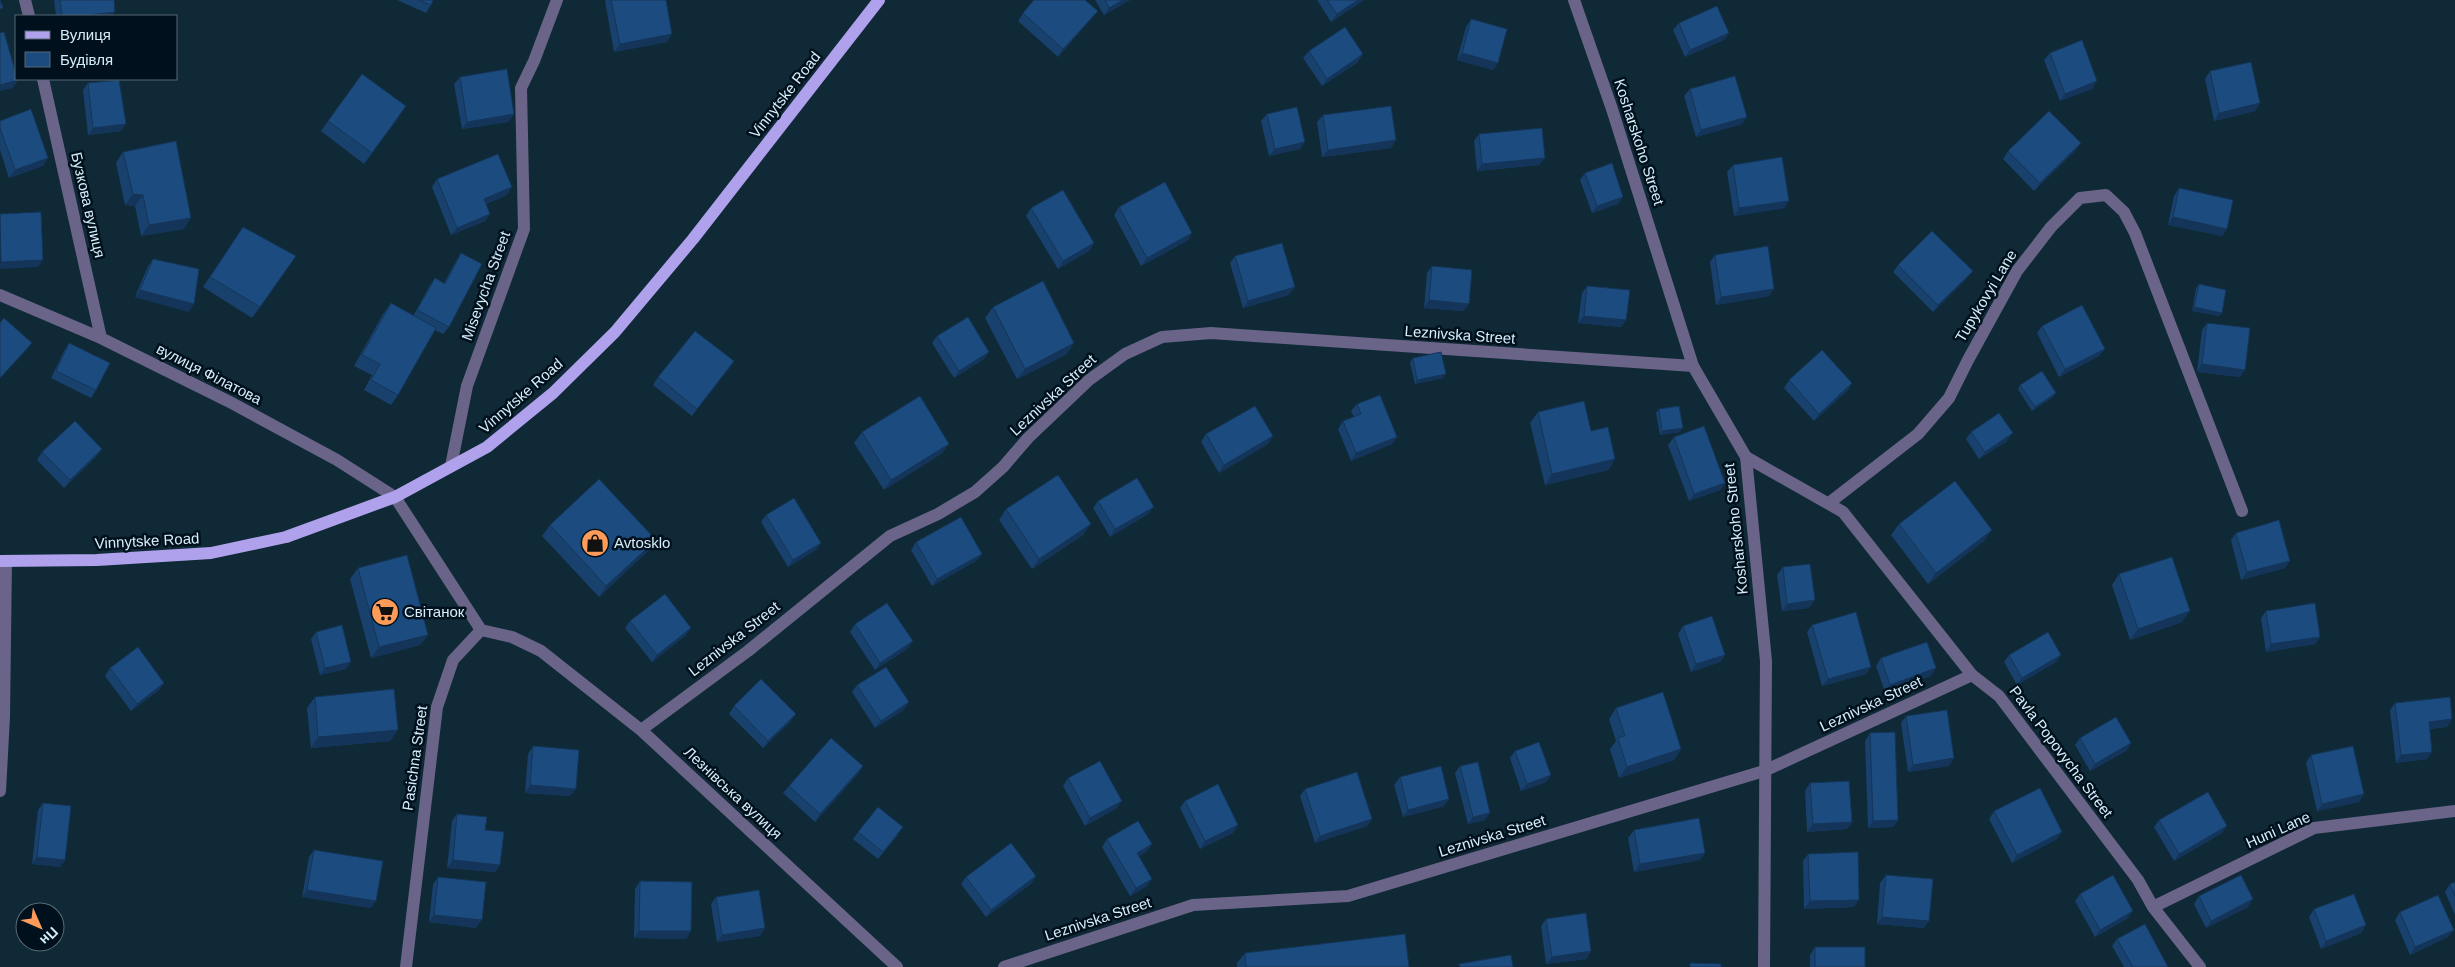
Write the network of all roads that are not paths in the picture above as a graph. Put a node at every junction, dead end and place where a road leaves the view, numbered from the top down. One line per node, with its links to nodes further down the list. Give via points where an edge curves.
1 (25, 0): 5 (street)
2 (557, 0): 11 (street, Misevycha Street, via 521,88 524,229 467,386)
3 (879, 0): 11 (main road, Vinnytske Road, via 693,239 615,332 519,422 487,447)
4 (1574, 0): 9 (street, Kosharskoho Street)
5 (29, 15)
6 (43, 80): 8 (street, Бузкова вулиця)
7 (0, 295): 8 (street, вулиця Філатова)
8 (101, 338): 12 (street, вулиця Філатова, via 337,460)
9 (1693, 366): 10 (street, Kosharskoho Street); 18 (street, Leznivska Street, via 1211,333 1162,337 1125,354 1089,380 1028,438 1003,468 975,492 938,514 890,536 748,651)
10 (1746, 457): 13 (street, Pavla Popovycha Street); 19 (street, Kosharskoho Street, via 1766,661)
11 (451, 466): 12 (main road, Vinnytske Road)
12 (395, 497): 15 (main road, Vinnytske Road, via 286,537 211,553 97,560); 16 (street)
13 (1830, 504): 14 (street, Tupykovyi Lane, via 1918,434 1949,398 2017,271 2051,227 2080,198 2106,195 2124,212 2135,232); 17 (street, Pavla Popovycha Street, via 1843,512)
14 (2242, 511)
15 (3, 561): 20 (street, via 4,718)
16 (481, 630): 18 (street, Лезнівська вулиця, via 512,637 541,651); 23 (street, Pasichna Street, via 453,660 437,707)
17 (1972, 675): 19 (street, Leznivska Street); 22 (street, Pavla Popovycha Street, via 1999,696 2138,880)
18 (640, 730): 24 (street, Лезнівська вулиця)
19 (1764, 771): 25 (street, Leznivska Street, via 1348,896 1193,905); 26 (street, Kosharskoho Street)
20 (0, 791)
21 (2455, 811): 22 (street, Huni Lane, via 2314,828)
22 (2153, 907): 27 (street, Pavla Popovycha Street)
23 (406, 967)
24 (897, 967)
25 (1004, 967)
26 (1764, 967)
27 (2200, 967)

